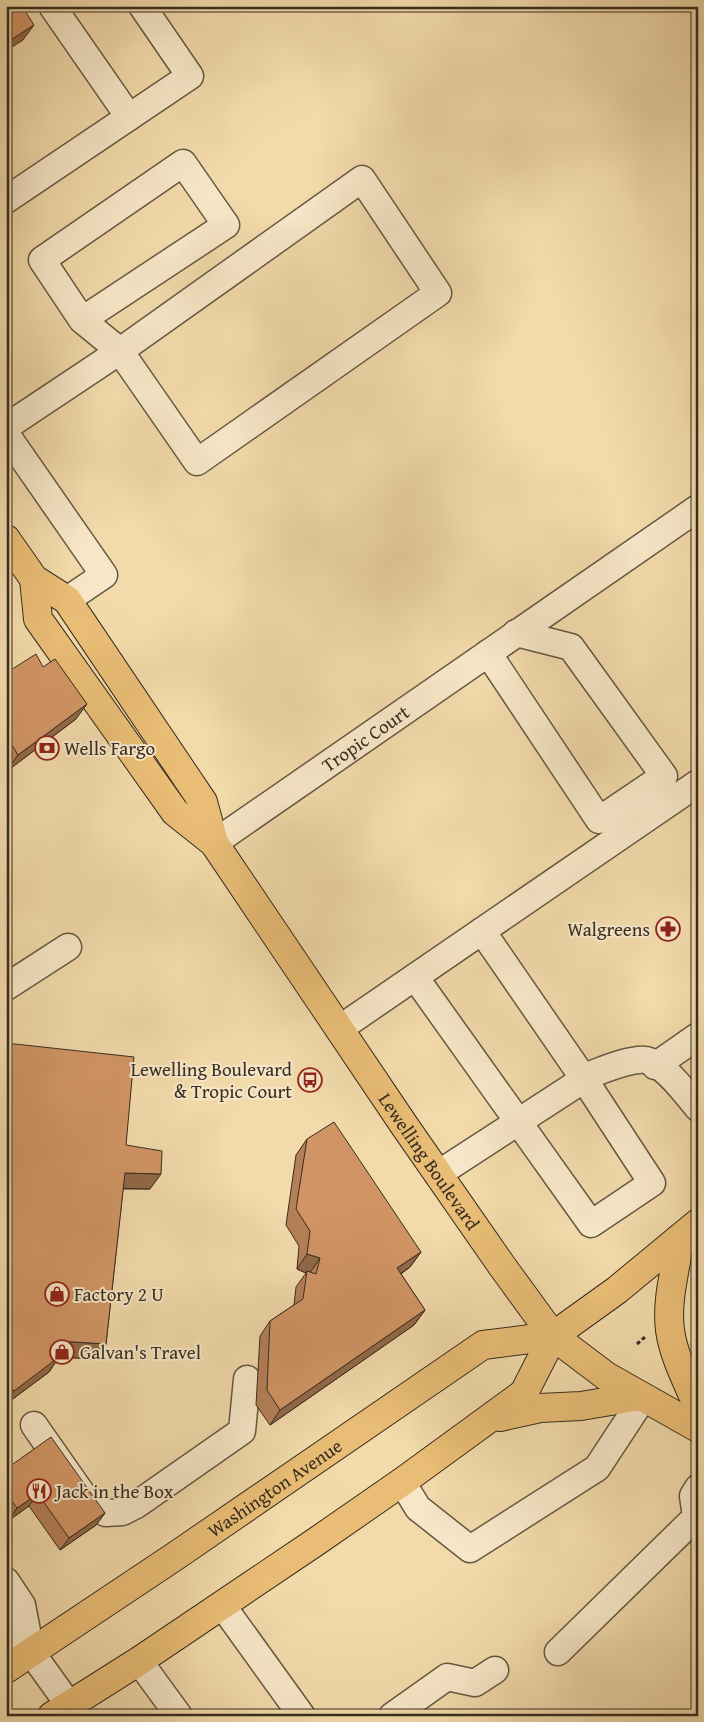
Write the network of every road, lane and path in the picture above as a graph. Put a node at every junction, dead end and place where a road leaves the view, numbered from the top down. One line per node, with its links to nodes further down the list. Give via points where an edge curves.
1 (52, 6): 3 (street)
2 (142, 6): 3 (street, via 190,76)
3 (129, 117): 4 (street)
4 (6, 200)
5 (82, 320): 5 (street, via 42,260 183,164 226,225); 6 (street)
6 (120, 351): 6 (street, via 362,179 438,293 197,462); 7 (street)
7 (6, 427)
8 (6, 434): 12 (street, via 104,575)
9 (698, 508): 13 (street, Tropic Court)
10 (6, 539): 11 (main road, Lewelling Boulevard)
11 (34, 579): 12 (main road, Lewelling Boulevard); 16 (main road, Lewelling Boulevard, via 38,619 176,812)
12 (67, 600): 16 (main road, Lewelling Boulevard, via 203,802)
13 (516, 633): 14 (street, Tropic Court); 14 (street, via 571,648 664,776 599,820)
14 (488, 652): 16 (street, Tropic Court)
15 (698, 783): 17 (street)
16 (214, 843): 21 (main road, Lewelling Boulevard)
17 (482, 931): 19 (street); 24 (street)
18 (68, 946): 20 (street)
19 (415, 977): 21 (street); 26 (street)
20 (6, 987)
21 (339, 1029): 27 (main road, Lewelling Boulevard)
22 (698, 1036): 23 (street)
23 (656, 1066): 24 (street, via 646,1060 619,1063); 25 (street, via 668,1072)
24 (584, 1079): 26 (street); 26 (street, via 652,1183 591,1224)
25 (698, 1108)
26 (517, 1123): 27 (street)
27 (438, 1174): 29 (main road, Lewelling Boulevard)
28 (689, 1231): 29 (main road, Washington Avenue, via 617,1290); 32 (main road, via 669,1312 670,1332 680,1366)
29 (553, 1336): 31 (main road, Lewelling Boulevard, via 606,1376); 33 (main road, Washington Avenue, via 524,1393); 41 (main road, Washington Avenue, via 483,1344)
30 (247, 1379): 34 (street, via 242,1431 122,1512 106,1513 90,1506)
31 (641, 1397): 33 (main road, via 540,1408); 35 (main road, Lewelling Boulevard); 36 (street, via 597,1468 470,1549 418,1508)
32 (698, 1407)
33 (484, 1421): 36 (main road, Washington Avenue)
34 (34, 1425)
35 (698, 1428)
36 (402, 1482): 39 (main road, Washington Avenue)
37 (698, 1488): 42 (street, via 693,1496 696,1517)
38 (6, 1581): 41 (street, via 22,1605)
39 (222, 1606): 43 (main road, Washington Avenue); 48 (street)
40 (6, 1634): 41 (street)
41 (32, 1652): 44 (main road, Washington Avenue); 46 (street)
42 (558, 1652)
43 (139, 1661): 46 (main road, Washington Avenue); 47 (street)
44 (6, 1669)
45 (495, 1670): 49 (street, via 475,1683 447,1677)
46 (66, 1712)
47 (179, 1716)
48 (302, 1716)
49 (392, 1716)

